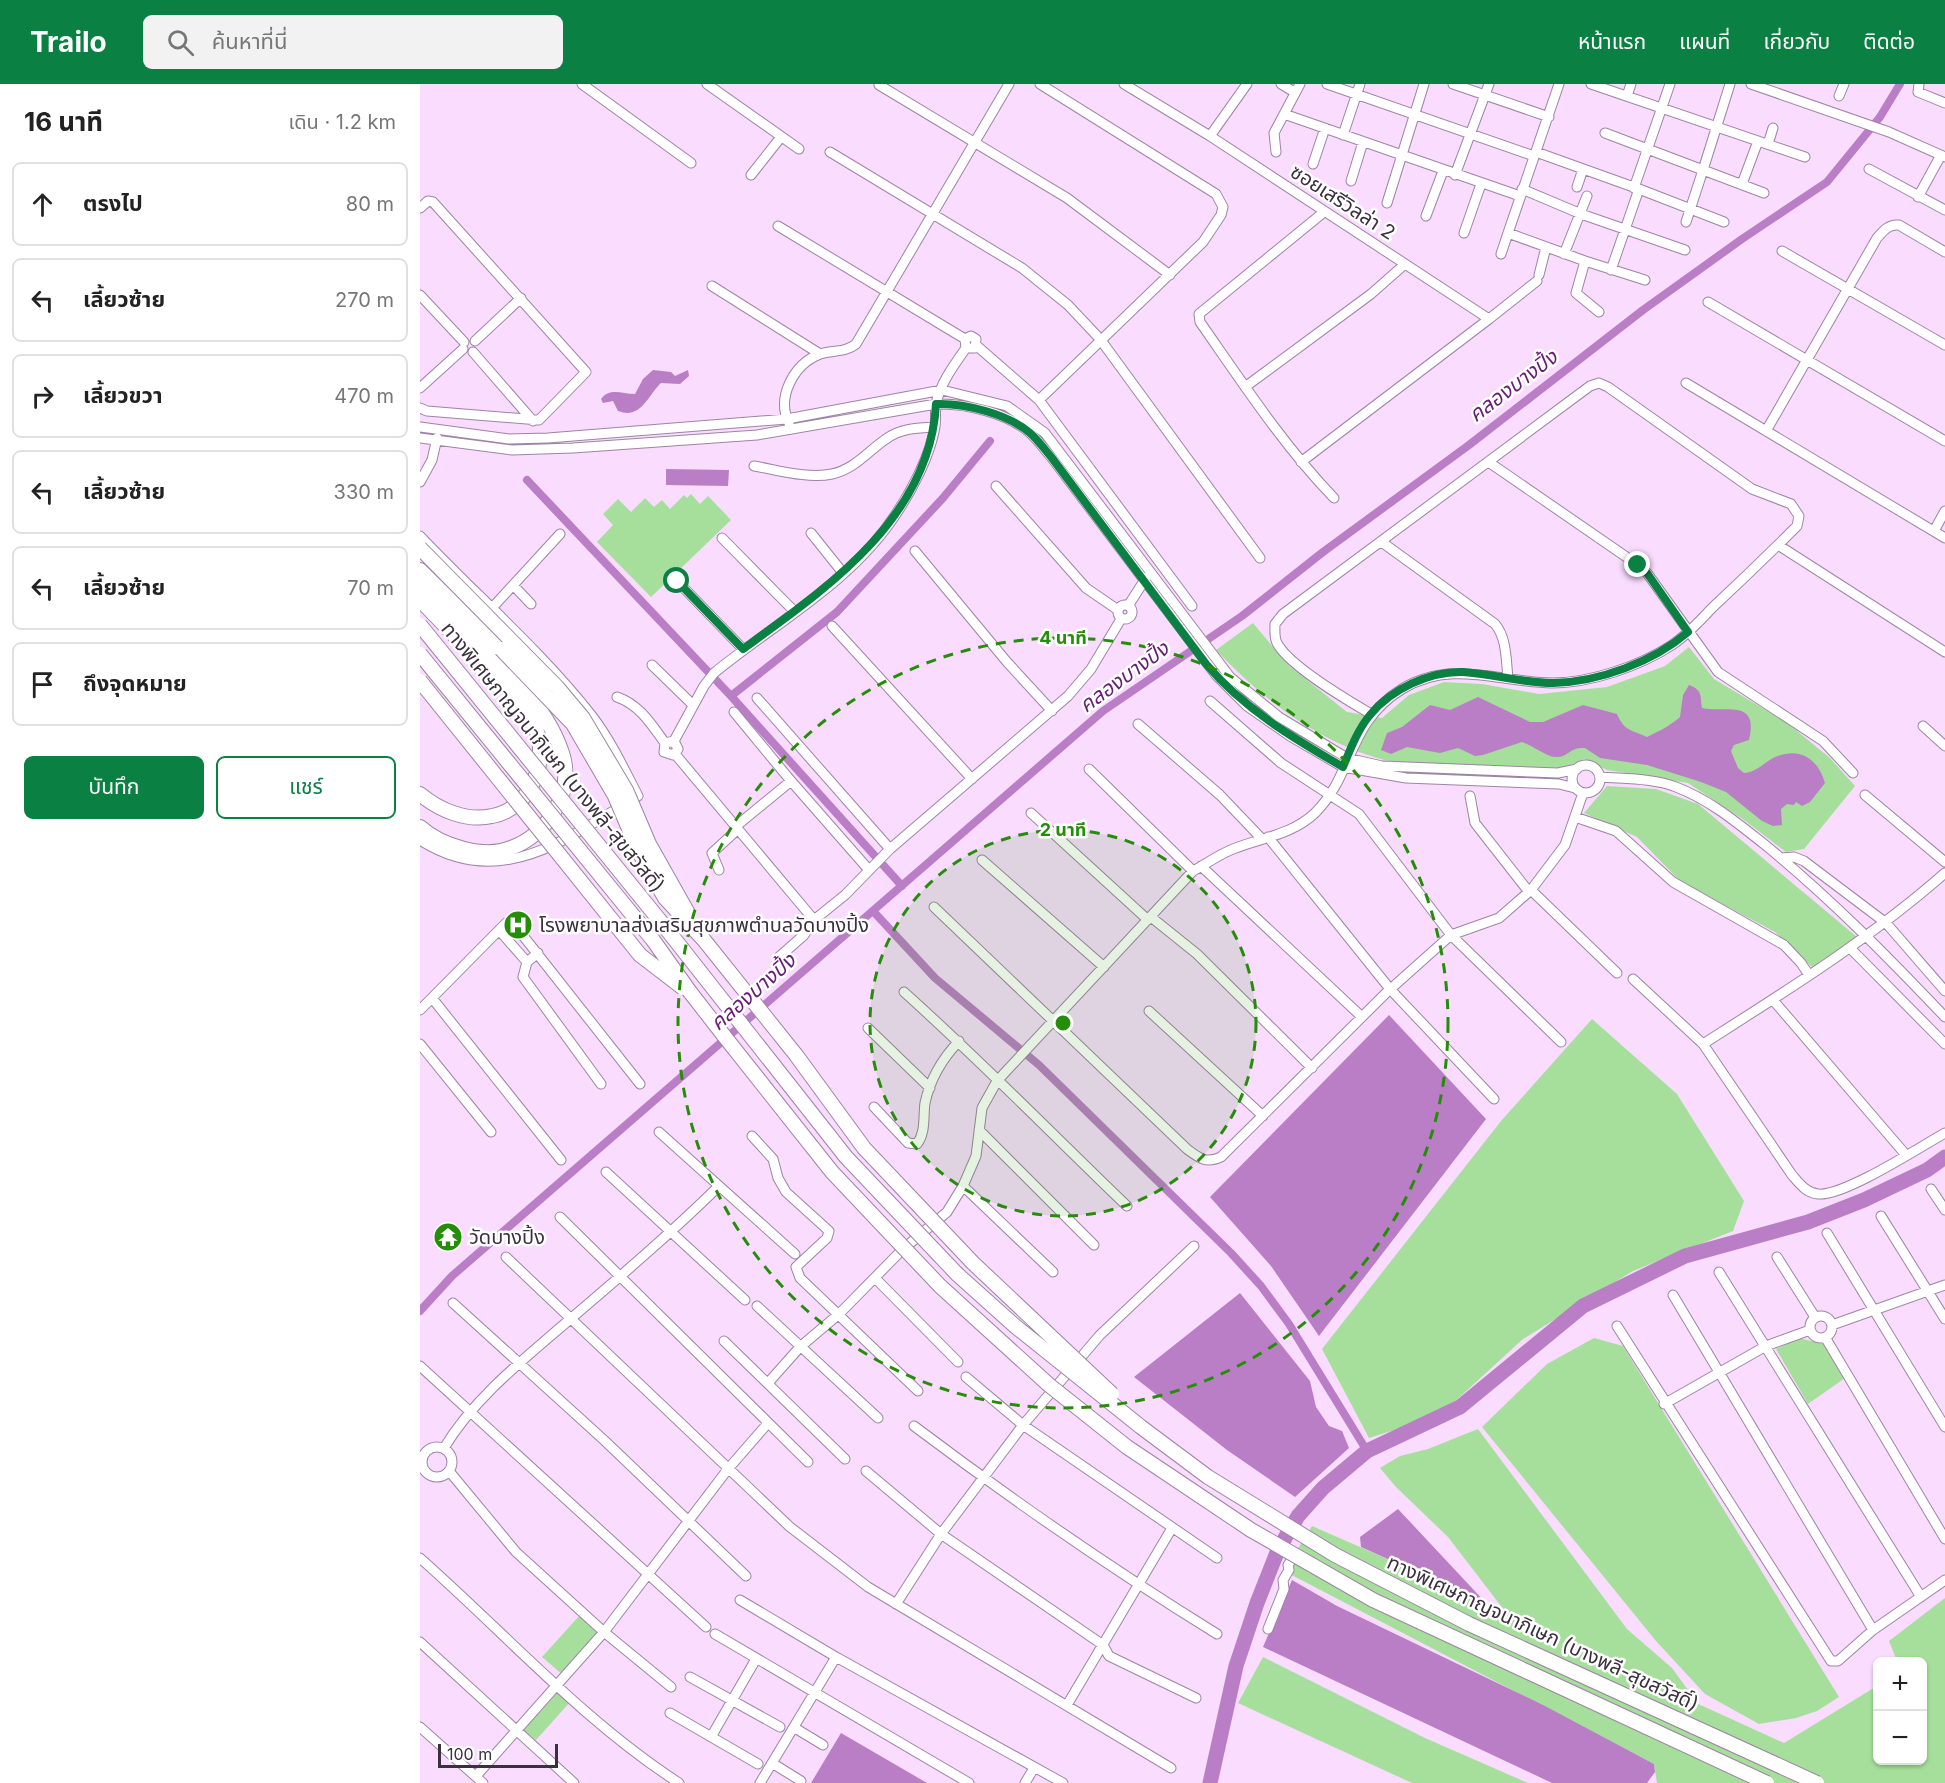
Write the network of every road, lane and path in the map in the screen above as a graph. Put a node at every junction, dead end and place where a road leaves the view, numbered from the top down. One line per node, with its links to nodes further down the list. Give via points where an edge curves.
1 (582, 84): 53 (street)
2 (707, 84): 40 (street)
3 (1010, 84): 43 (street)
4 (1040, 84): 93 (street, via 1222,200 1221,215 1203,243)
5 (1124, 84): 38 (street, ซอยเสรีวิลล่า 2)
6 (1247, 84): 38 (street)
7 (1281, 84): 23 (street)
8 (1299, 84): 30 (street)
9 (1327, 84): 24 (street)
10 (1360, 84): 24 (street)
11 (1424, 84): 31 (street)
12 (1453, 84): 25 (street)
13 (1489, 84): 25 (street)
14 (1559, 84): 32 (street)
15 (1591, 84): 26 (street)
16 (1631, 84): 26 (street)
17 (1670, 84): 29 (street)
18 (1730, 84): 34 (street)
19 (1750, 84): 51 (street, via 1889,132)
20 (1844, 84): 27 (street)
21 (1919, 84): 28 (street, via 1918,92)
22 (879, 85): 43 (street)
23 (1291, 90)
24 (1357, 95): 31 (street); 37 (street)
25 (1485, 95): 32 (street); 39 (street)
26 (1627, 96): 29 (street)
27 (1839, 96)
28 (1945, 103)
29 (1662, 108): 34 (street); 46 (street)
30 (1284, 114): 33 (street); 48 (street, via 1274,134)
31 (1413, 116): 39 (street); 50 (street)
32 (1548, 117): 49 (street)
33 (1325, 128): 37 (street); 54 (street)
34 (1717, 128): 41 (street); 57 (street)
35 (1773, 128): 44 (street)
36 (1605, 133): 46 (street)
37 (1343, 135): 42 (street)
38 (1210, 136): 74 (street, ซอยเสรีวิลล่า 2)
39 (1470, 136): 49 (street); 60 (street)
40 (781, 137): 45 (street); 59 (street)
41 (1758, 141): 44 (street); 63 (street)
42 (1363, 142): 50 (street); 61 (street)
43 (974, 143): 75 (street); 93 (street, via 1067,198)
44 (1768, 144): 52 (street)
45 (799, 149)
46 (1649, 149): 57 (street); 65 (street)
47 (830, 152): 75 (street)
48 (1276, 152)
49 (1535, 154): 55 (street); 66 (street)
50 (1401, 155): 58 (street); 70 (street)
51 (1943, 156): 69 (street)
52 (1805, 157)
53 (691, 163)
54 (1313, 164)
55 (1583, 169): 64 (street); 65 (street)
56 (1869, 169): 69 (street)
57 (1703, 170): 63 (street); 72 (street)
58 (1443, 171): 60 (street); 77 (street)
59 (751, 175)
60 (1455, 175): 62 (street)
61 (1351, 181)
62 (1480, 184): 66 (street); 82 (street)
63 (1742, 184): 67 (street)
64 (1577, 187)
65 (1637, 189): 72 (street); 81 (street)
66 (1521, 193): 76 (street); 83 (street)
67 (1764, 194)
68 (1587, 196): 76 (street)
69 (1918, 197): 73 (street)
70 (1387, 203)
71 (420, 208): 99 (street, via 428,201 433,202)
72 (1690, 208): 78 (street); 79 (street)
73 (1945, 210)
74 (1324, 212): 91 (street, ซอยเสรีวิลล่า 2); 110 (street, via 1199,314 1200,322)
75 (932, 214): 97 (street); 103 (street, via 1022,268 1068,305)
76 (1581, 214): 81 (street); 89 (street)
77 (1426, 216)
78 (1686, 222)
79 (1724, 222)
80 (778, 226): 97 (street)
81 (1624, 230): 85 (street); 92 (street)
82 (1464, 233)
83 (1508, 233): 84 (street); 88 (street)
84 (1546, 247): 89 (street); 102 (street, via 1538,278)
85 (1685, 250)
86 (1782, 251): 96 (street)
87 (1945, 252): 96 (street, via 1893,224 1877,237)
88 (1501, 254)
89 (1564, 254): 90 (street)
90 (1585, 261): 92 (street); 101 (street, via 1576,293)
91 (1405, 264): 102 (street, ซอยเสรีวิลล่า 2); 110 (street, via 1371,294)
92 (1611, 270): 94 (street)
93 (1170, 275): 103 (street)
94 (1645, 280)
95 (712, 286): 107 (street)
96 (1850, 289): 105 (street); 108 (street)
97 (887, 291): 104 (street); 107 (street, via 855,344)
98 (420, 295): 106 (street)
99 (521, 298): 106 (street, via 475,341 476,347); 117 (street, via 586,372 544,417)
100 (1708, 302): 108 (street)
101 (1599, 312)
102 (1489, 319): 126 (street)
103 (1100, 339): 113 (street); 143 (street)
104 (966, 344): 112 (street); 113 (street, via 971,350 977,346)
105 (1945, 345)
106 (466, 348): 111 (street); 117 (street)
107 (820, 354): 116 (street, via 797,370 790,381 786,392)
108 (1808, 360): 122 (street); 125 (street)
109 (1686, 383): 122 (street)
110 (1245, 387): 126 (street)
111 (420, 388)
112 (942, 390): 114 (street); 116 (street); 145 (street, via 1007,406 1045,433)
113 (1039, 400): 153 (street)
114 (936, 404): 119 (street); 121 (street); 148 (street, via 952,403 989,412 1029,432)
115 (420, 408): 117 (street)
116 (787, 420): 120 (street, via 548,438 509,439); 121 (street)
117 (533, 421)
118 (420, 427): 120 (street)
119 (935, 428): 128 (street, via 900,432 857,463 833,474); 146 (street, via 920,470 896,514)
120 (438, 430): 124 (street)
121 (793, 430): 124 (street, via 512,450)
122 (1766, 431): 133 (street)
123 (420, 438): 124 (street)
124 (436, 441): 129 (street, via 432,460)
125 (1945, 441)
126 (1301, 462): 131 (street)
127 (1490, 463): 139 (street); 140 (street, via 1599,383 1752,489 1791,504 1799,516 1797,526); 159 (street, via 1638,565)
128 (754, 466)
129 (420, 482)
130 (996, 486): 156 (street, via 1086,588)
131 (1334, 498)
132 (1945, 511): 133 (street)
133 (1934, 531): 138 (street)
134 (811, 533): 146 (street)
135 (560, 534): 149 (street)
136 (420, 537): 154 (street)
137 (722, 538): 155 (street)
138 (1945, 538)
139 (1383, 543): 164 (street, via 1495,624 1501,631); 172 (street, via 1283,614 1275,624 1277,643 1292,658 1317,680)
140 (1778, 545): 159 (street); 161 (street)
141 (420, 548): 211 (highway, bridge, via 583,718 605,751 649,844)
142 (915, 551): 171 (street)
143 (1260, 558)
144 (420, 570): 211 (highway, bridge, via 573,724 660,889)
145 (1152, 571): 148 (street); 177 (street, via 1230,677)
146 (843, 573): 155 (street)
147 (677, 581): 160 (street)
148 (1144, 581): 156 (street, via 1128,606 1122,606); 177 (street, via 1206,664 1247,706 1290,736)
149 (513, 585): 152 (street); 154 (street)
150 (420, 586): 191 (highway, via 537,706 563,754 565,773 565,789 546,824 509,849 484,852 456,846)
151 (420, 600): 185 (highway, via 515,697 528,714 540,748 538,775 532,786 501,814 466,816 445,810)
152 (531, 604)
153 (1192, 606)
154 (492, 608): 194 (street, via 592,717 638,796 540,851 509,861 483,863 456,857)
155 (795, 612): 160 (street)
156 (1120, 614): 171 (street, via 1091,669)
157 (420, 625): 302 (highway, ทางพิเศษกาญจนาภิเษก (บางพลี-สุขสวัสดิ์), bridge, via 846,1157 957,1274)
158 (832, 626): 182 (street)
159 (1688, 632): 164 (street, via 1660,652 1606,674 1554,683); 180 (street, via 1718,672 1823,741)
160 (743, 649): 169 (street, via 704,686)
161 (1945, 652)
162 (420, 654): 222 (highway, ทางพิเศษกาญจนาภิเษก (บางพลี-สุขสวัสดิ์), bridge, via 653,940)
163 (652, 665): 169 (street)
164 (1508, 678): 172 (street, via 1461,672 1432,675 1401,690)
165 (420, 681): 222 (highway, bridge, via 633,947 662,974)
166 (617, 698): 175 (street, via 637,707)
167 (757, 698): 195 (street)
168 (1210, 701): 186 (street, via 1259,746)
169 (693, 705): 175 (street)
170 (734, 711): 183 (street)
171 (1052, 711): 182 (street)
172 (1371, 714): 177 (street)
173 (1138, 724): 193 (street)
174 (1923, 726): 176 (street)
175 (670, 742): 192 (street, via 678,748 675,754)
176 (1945, 746)
177 (1345, 763): 179 (street, via 1558,773); 184 (street, via 1406,778 1559,783); 186 (street)
178 (1089, 769): 200 (street)
179 (1577, 769): 181 (street, via 1592,767); 184 (street, via 1572,779)
180 (1853, 773)
181 (1600, 777): 184 (street, via 1595,789); 196 (street, via 1674,786 1719,809)
182 (972, 779): 195 (street)
183 (790, 782): 192 (street); 199 (street)
184 (1579, 790): 190 (street)
185 (420, 794)
186 (1330, 795): 193 (street, via 1301,824); 209 (street, via 1359,814)
187 (1865, 795): 198 (street)
188 (1470, 796): 203 (street, via 1474,824)
189 (1031, 813): 205 (street)
190 (1575, 817): 203 (street, via 1565,845); 218 (street, via 1616,831 1672,882 1784,945)
191 (420, 827)
192 (736, 829): 201 (street, via 712,853); 206 (street)
193 (1265, 838): 200 (street); 220 (street)
194 (420, 840)
195 (888, 851): 199 (street)
196 (1781, 858): 207 (street, via 1804,861); 210 (street)
197 (982, 860): 216 (street)
198 (1945, 862)
199 (871, 868): 206 (street)
200 (1197, 868): 205 (street); 228 (street)
201 (719, 870)
202 (1945, 873): 207 (street)
203 (1530, 891): 209 (street, via 1498,918); 217 (street)
204 (934, 907): 230 (street)
205 (1149, 918): 216 (street); 237 (street, via 1197,954)
206 (813, 920): 214 (street, via 804,935)
207 (1886, 923): 210 (street); 221 (street)
208 (499, 930): 213 (street, via 506,923 513,923); 215 (street); 224 (street)
209 (1451, 935): 220 (street); 233 (street)
210 (1868, 936): 212 (street); 229 (street)
211 (704, 940): 302 (highway, bridge, via 864,1148 973,1263 1071,1354)
212 (1850, 948): 218 (street); 236 (street)
213 (538, 953): 215 (street); 240 (street)
214 (779, 957)
215 (527, 962): 239 (street, via 523,977 529,987)
216 (1104, 967): 230 (street)
217 (1617, 973)
218 (1809, 975): 225 (street)
219 (1633, 979): 235 (street)
220 (1390, 989): 228 (street); 242 (street)
221 (1945, 991)
222 (690, 992): 317 (highway, ทางพิเศษกาญจนาภิเษก (บางพลี-สุขสวัสดิ์), bridge, via 832,1172 940,1286 1049,1385 1127,1447 1196,1496)
223 (904, 992): 232 (street)
224 (432, 998): 226 (street); 251 (street)
225 (1773, 1000): 235 (street); 250 (street)
226 (420, 1010)
227 (1149, 1011): 244 (street)
228 (1362, 1017): 237 (street)
229 (1945, 1017)
230 (1054, 1020): 238 (street); 244 (street, via 1187,1149 1205,1161 1221,1157)
231 (868, 1028): 241 (street)
232 (959, 1041): 238 (street); 241 (street, via 941,1062)
233 (1561, 1042)
234 (420, 1044): 246 (street)
235 (1703, 1044): 250 (street, via 1792,1174 1809,1191 1831,1192)
236 (1945, 1044)
237 (1311, 1068): 244 (street)
238 (997, 1081): 245 (street, via 982,1108); 256 (street)
239 (601, 1084)
240 (640, 1084)
241 (930, 1088): 243 (street, via 922,1138 917,1144 908,1143)
242 (1494, 1099)
243 (874, 1107)
244 (1263, 1116)
245 (979, 1130): 254 (street, via 976,1156); 262 (street)
246 (491, 1132)
247 (659, 1132): 253 (street)
248 (1945, 1133): 250 (street)
249 (752, 1136): 278 (street, via 773,1159 786,1192 828,1231 827,1238 801,1260 796,1271)
250 (1906, 1155)
251 (561, 1160)
252 (606, 1172): 260 (street)
253 (719, 1186): 260 (street); 264 (street)
254 (963, 1186): 267 (street); 270 (street, via 947,1212)
255 (1931, 1189): 257 (street)
256 (1127, 1206)
257 (1945, 1210)
258 (1881, 1216): 272 (street)
259 (560, 1217): 269 (street)
260 (672, 1232): 269 (street); 274 (street)
261 (1827, 1233): 277 (street)
262 (1094, 1245)
263 (1194, 1246): 300 (street, via 1101,1335)
264 (795, 1254)
265 (506, 1257): 280 (street)
266 (1777, 1257): 279 (street)
267 (1053, 1272)
268 (1719, 1272): 287 (street)
269 (619, 1277): 280 (street); 299 (street)
270 (875, 1278): 278 (street); 289 (street)
271 (1945, 1285): 272 (street)
272 (1930, 1293): 277 (street); 281 (street)
273 (1673, 1295): 292 (street)
274 (745, 1300)
275 (453, 1303): 290 (street)
276 (757, 1306): 288 (street)
277 (1875, 1309): 282 (street); 303 (street)
278 (839, 1314): 288 (street); 295 (street)
279 (1815, 1317): 282 (street, via 1825,1317); 284 (street)
280 (571, 1318): 290 (street); 308 (street)
281 (1945, 1319)
282 (1832, 1325): 285 (street)
283 (1617, 1326): 296 (street)
284 (1810, 1330): 285 (street, via 1818,1338); 287 (street)
285 (1825, 1337): 316 (street)
286 (724, 1341): 294 (street)
287 (1766, 1346): 292 (street); 324 (street)
288 (800, 1347): 294 (street); 298 (street)
289 (958, 1362)
290 (518, 1364): 297 (street); 313 (street)
291 (420, 1366): 297 (street)
292 (1718, 1372): 296 (street); 329 (street)
293 (966, 1377): 300 (street)
294 (768, 1383): 306 (street)
295 (918, 1391)
296 (1664, 1404): 329 (street, via 1832,1661 1838,1661)
297 (469, 1413): 304 (street); 320 (street)
298 (878, 1418)
299 (768, 1423): 307 (street); 308 (street)
300 (1023, 1425): 312 (street); 314 (street)
301 (914, 1426): 312 (street)
302 (1141, 1427): 365 (highway, ทางพิเศษกาญจนาภิเษก (บางพลี-สุขสวัสดิ์), bridge, via 1209,1478 1335,1555 1469,1624)
303 (1945, 1427)
304 (444, 1448): 305 (street); 309 (street, via 452,1459)
305 (423, 1449): 311 (street)
306 (845, 1459)
307 (808, 1462)
308 (728, 1469): 313 (street); 326 (street, via 790,1527)
309 (449, 1471): 311 (street, via 437,1477); 330 (street, via 516,1552)
310 (866, 1471): 315 (street)
311 (422, 1474)
312 (982, 1478): 315 (street); 323 (street)
313 (688, 1522): 320 (street); 321 (street)
314 (1172, 1528): 319 (street); 323 (street)
315 (941, 1534): 326 (street); 334 (street)
316 (1945, 1539)
317 (1294, 1556): 328 (street); 364 (highway, ทางพิเศษกาญจนาภิเษก (บางพลี-สุขสวัสดิ์), bridge, via 1373,1600)
318 (420, 1558): 338 (street)
319 (1217, 1558)
320 (649, 1575): 327 (street); 330 (street)
321 (747, 1576)
322 (1945, 1580): 324 (street)
323 (1136, 1584): 332 (street); 334 (street)
324 (1921, 1597): 329 (street)
325 (740, 1600): 335 (street)
326 (896, 1604): 343 (street)
327 (706, 1627)
328 (1268, 1629)
329 (1873, 1630)
330 (604, 1632): 338 (street); 339 (street)
331 (715, 1634): 336 (street)
332 (1216, 1634)
333 (420, 1642): 347 (street)
334 (1103, 1646): 341 (street, via 1109,1656); 343 (street)
335 (836, 1657): 340 (street); 353 (street)
336 (756, 1659): 340 (street); 342 (street)
337 (690, 1677): 342 (street)
338 (558, 1685): 347 (street); 359 (street, via 631,1749)
339 (671, 1687)
340 (815, 1694): 348 (street); 361 (street)
341 (1196, 1698)
342 (732, 1701): 346 (street); 349 (street)
343 (1067, 1705): 354 (street)
344 (670, 1713): 349 (street)
345 (420, 1727): 355 (street)
346 (780, 1727)
347 (517, 1728): 355 (street); 358 (street)
348 (795, 1728): 350 (street); 351 (street)
349 (711, 1737): 352 (street)
350 (823, 1745)
351 (772, 1763): 356 (street); 360 (street)
352 (758, 1764)
353 (1034, 1768): 362 (street); 363 (street)
354 (1171, 1768)
355 (476, 1776): 357 (street)
356 (801, 1781)
357 (483, 1783)
358 (574, 1783)
359 (679, 1783)
360 (760, 1783)
361 (969, 1783)
362 (1025, 1783)
363 (1063, 1783)
364 (1767, 1783)
365 (1817, 1783)

